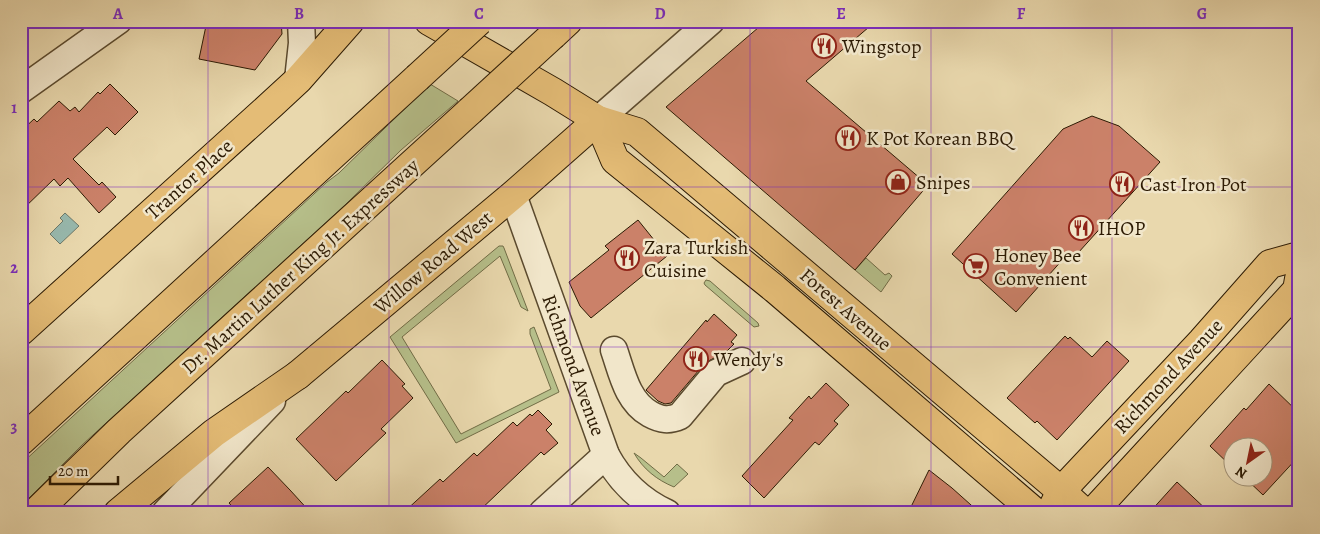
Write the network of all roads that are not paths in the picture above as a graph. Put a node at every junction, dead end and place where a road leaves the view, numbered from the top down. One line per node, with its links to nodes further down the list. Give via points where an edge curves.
1 (118, 21): 9 (street)
2 (301, 21): 8 (street)
3 (350, 21): 8 (main road, Trantor Place)
4 (429, 21): 10 (main road, Forest Avenue)
5 (479, 21): 18 (main road, bridge)
6 (711, 21): 10 (street, Willow Road West)
7 (560, 28): 22 (main road, Dr. Martin Luther King Jr. Expressway, bridge, via 119,431)
8 (298, 80): 14 (main road, Trantor Place)
9 (21, 90)
10 (598, 120): 11 (main road, Willow Road West); 20 (main road, Forest Avenue, via 637,132); 26 (main road, Forest Avenue, via 615,160 775,289)
11 (513, 195): 17 (main road, Willow Road West); 19 (street, Richmond Avenue)
12 (1299, 256): 20 (main road, Richmond Avenue, via 1270,264)
13 (1299, 279): 28 (main road, Richmond Avenue, via 1297,290)
14 (21, 331)
15 (614, 350): 16 (street, via 634,400 644,410 664,420 680,416 716,373)
16 (742, 361)
17 (298, 374): 21 (street, Willow Road West); 23 (main road, via 214,433)
18 (21, 441)
19 (606, 454): 24 (street); 25 (street, Richmond Avenue, via 626,485)
20 (1056, 502): 27 (main road, Forest Avenue)
21 (173, 510)
22 (35, 513)
23 (118, 513)
24 (542, 513)
25 (667, 513)
26 (1036, 513)
27 (1085, 513)
28 (1092, 513)

